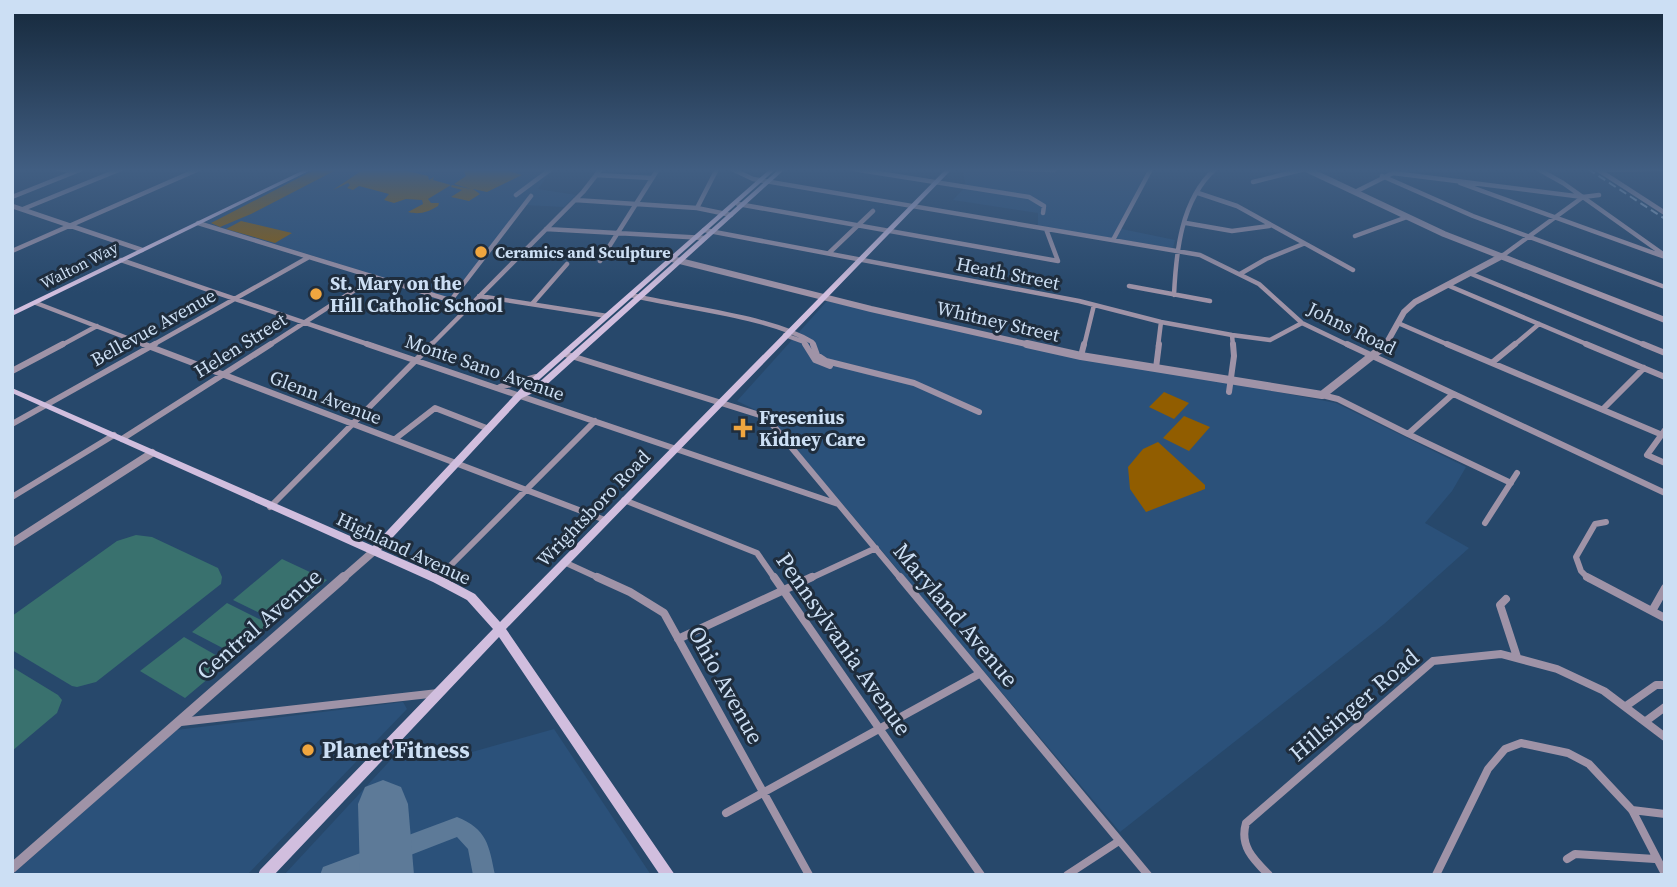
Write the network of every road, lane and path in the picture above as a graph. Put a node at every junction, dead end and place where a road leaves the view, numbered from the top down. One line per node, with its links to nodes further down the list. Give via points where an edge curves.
1 (26, 210): 29 (street)
2 (100, 210): 29 (street)
3 (224, 210): 27 (main road, Walton Way)
4 (520, 210): 69 (street)
5 (565, 210): 32 (street)
6 (633, 210): 36 (street)
7 (709, 210): 23 (street)
8 (725, 210): 23 (main road, Central Avenue)
9 (737, 210): 24 (main road, Central Avenue)
10 (772, 210): 30 (street)
11 (908, 210): 34 (main road, Wrightsboro Road)
12 (938, 210): 33 (street, Johns Road)
13 (1043, 210): 33 (street)
14 (1128, 210): 41 (street)
15 (1191, 210): 28 (street)
16 (1243, 210): 31 (street)
17 (1393, 210): 25 (street)
18 (1460, 210): 39 (street)
19 (1532, 210): 26 (street)
20 (1566, 210): 26 (street)
21 (1602, 210): 48 (street)
22 (873, 211): 30 (street)
23 (722, 213): 24 (street); 37 (main road, Central Avenue)
24 (732, 215): 35 (main road, Central Avenue)
25 (1407, 217): 38 (street); 47 (street)
26 (1555, 219): 39 (street); 48 (street)
27 (198, 223): 44 (main road, Walton Way); 49 (street)
28 (1186, 223): 31 (street, via 1232,231); 45 (street)
29 (68, 224): 43 (street); 44 (street)
30 (858, 226): 34 (street); 46 (street)
31 (1269, 226): 42 (street)
32 (546, 229): 36 (street); 65 (street)
33 (1044, 229): 34 (street, via 1058,261); 41 (street, Johns Road)
34 (887, 231): 51 (main road, Wrightsboro Road)
35 (713, 232): 37 (main road, Central Avenue); 46 (street, Heath Street)
36 (618, 233): 40 (street); 53 (street)
37 (705, 234): 40 (main road, Central Avenue); 54 (main road, Central Avenue)
38 (1355, 236)
39 (1530, 237): 47 (street); 62 (street)
40 (693, 238): 50 (main road, Central Avenue)
41 (1113, 240): 45 (street, Johns Road)
42 (1303, 244): 56 (street); 57 (street)
43 (13, 250)
44 (142, 250): 52 (main road, Walton Way)
45 (1177, 251): 57 (street, Johns Road); 64 (street)
46 (829, 253): 51 (street, Heath Street)
47 (1502, 256): 58 (street); 77 (street)
48 (1665, 256)
49 (309, 257): 59 (street); 68 (street, Bellevue Avenue)
50 (672, 259): 54 (street, Whitney Street); 63 (main road, Central Avenue)
51 (860, 259): 66 (main road, Wrightsboro Road); 73 (street, Heath Street)
52 (121, 260): 68 (street, Monte Sano Avenue); 71 (main road, Walton Way)
53 (600, 261)
54 (681, 261): 66 (street, Whitney Street); 67 (main road, Central Avenue)
55 (567, 264): 72 (street)
56 (1353, 270)
57 (1240, 274): 80 (street, Johns Road, via 1259,284)
58 (1469, 274): 60 (street); 87 (street)
59 (375, 277): 69 (street); 78 (street, Helen Street)
60 (1447, 285): 81 (street, via 1415,302); 82 (street)
61 (1129, 286): 64 (street)
62 (1665, 287)
63 (631, 295): 67 (street); 76 (main road, Central Avenue)
64 (1174, 295): 70 (street)
65 (479, 296): 72 (street); 74 (street)
66 (822, 297): 84 (main road, Wrightsboro Road); 90 (street, Whitney Street)
67 (640, 298): 84 (street, via 728,314); 91 (main road, Central Avenue)
68 (235, 299): 78 (street, Monte Sano Avenue); 86 (street, Bellevue Avenue)
69 (451, 300): 74 (street)
70 (1210, 301)
71 (36, 303): 75 (main road, Walton Way); 83 (street, Glenn Avenue)
72 (533, 304): 76 (street)
73 (1094, 305): 79 (street, Heath Street); 90 (street)
74 (468, 306): 92 (street)
75 (12, 314)
76 (607, 316): 88 (main road, Central Avenue)
77 (1665, 320)
78 (305, 322): 92 (street, Monte Sano Avenue); 97 (street, Helen Street)
79 (1161, 322): 85 (street, Heath Street); 94 (street)
80 (1302, 323): 85 (street, Heath Street, via 1270,340); 89 (street, Johns Road)
81 (1398, 323): 89 (street, via 1388,343); 93 (street)
82 (1539, 324): 93 (street); 95 (street)
83 (97, 326): 86 (street, Glenn Avenue); 96 (street)
84 (787, 334): 107 (main road, Wrightsboro Road); 110 (street, via 806,344 820,364 880,376)
85 (1232, 335): 100 (street)
86 (150, 346): 97 (street, Glenn Avenue); 108 (street, Bellevue Avenue)
87 (1665, 353)
88 (565, 354): 91 (street, Maryland Avenue); 99 (main road, Central Avenue)
89 (1371, 355): 104 (street, Johns Road); 105 (street)
90 (1081, 356): 94 (street, Whitney Street)
91 (574, 357): 99 (main road, Central Avenue); 107 (street, Maryland Avenue)
92 (415, 359): 101 (street, Monte Sano Avenue); 113 (street)
93 (1493, 362): 109 (street)
94 (1156, 368): 100 (street, Whitney Street)
95 (1644, 368): 98 (street); 109 (street)
96 (12, 370)
97 (223, 374): 113 (street, Glenn Avenue); 117 (street, Helen Street)
98 (1665, 377)
99 (544, 378): 101 (street, Central Avenue); 106 (main road, Central Avenue)
100 (1231, 381): 103 (street); 105 (street, Whitney Street)
101 (497, 388): 106 (street, Monte Sano Avenue)
102 (12, 390): 108 (main road, Highland Avenue)
103 (1229, 392)
104 (1453, 394): 116 (street); 126 (street, Johns Road)
105 (1322, 395): 116 (street)
106 (520, 396): 111 (street, Monte Sano Avenue); 114 (main road, Central Avenue)
107 (720, 402): 119 (main road, Wrightsboro Road); 129 (street, Maryland Avenue, via 766,417)
108 (44, 406): 112 (street, Bellevue Avenue); 117 (main road, Highland Avenue)
109 (1603, 409): 115 (street)
110 (977, 413)
111 (595, 421): 119 (street, Monte Sano Avenue); 125 (street)
112 (12, 424)
113 (352, 424): 118 (street, Glenn Avenue); 130 (street)
114 (489, 429): 118 (street, via 435,408); 121 (main road, Central Avenue)
115 (1662, 432): 122 (street, via 1647,454)
116 (1408, 434): 124 (street)
117 (118, 437): 120 (main road, Highland Avenue); 127 (street, Helen Street)
118 (395, 439): 121 (street, Glenn Avenue)
119 (675, 448): 128 (main road, Wrightsboro Road); 129 (street, Monte Sano Avenue)
120 (152, 453): 130 (main road, Highland Avenue); 134 (street)
121 (455, 463): 125 (street, Glenn Avenue); 136 (main road, Central Avenue)
122 (1665, 463)
123 (1517, 474): 124 (street)
124 (1511, 483): 133 (street)
125 (526, 490): 131 (street, Glenn Avenue); 138 (street)
126 (1665, 493)
127 (12, 497)
128 (624, 500): 131 (main road, Wrightsboro Road); 140 (street, Pennsylvania Avenue, via 757,553)
129 (839, 504): 135 (street, Maryland Avenue)
130 (270, 507): 136 (main road, Highland Avenue)
131 (605, 520): 137 (main road, Wrightsboro Road)
132 (1606, 522): 142 (street, via 1595,524 1576,563 1589,579)
133 (1485, 523)
134 (12, 543)
135 (876, 548): 140 (street); 147 (street, Maryland Avenue)
136 (374, 551): 138 (main road, Highland Avenue); 153 (street, Central Avenue)
137 (564, 562): 144 (main road, Wrightsboro Road); 145 (street, Ohio Avenue, via 650,603 664,613)
138 (437, 579): 144 (main road, Highland Avenue, via 471,597)
139 (1665, 588): 142 (street)
140 (783, 589): 145 (street); 154 (street, Pennsylvania Avenue)
141 (1506, 599): 146 (street, via 1500,605)
142 (1652, 611): 143 (street)
143 (1665, 618)
144 (500, 629): 149 (main road, Wrightsboro Road); 166 (main road, Highland Avenue)
145 (678, 639): 156 (street, Ohio Avenue)
146 (1517, 657): 150 (street, Hillsinger Road, via 1557,669); 171 (street, Hillsinger Road, via 1486,653 1433,662 1323,753 1246,823 1243,839)
147 (979, 674): 154 (street); 160 (street, Maryland Avenue)
148 (1665, 685): 150 (street, via 1656,685)
149 (439, 693): 153 (street); 165 (main road, Wrightsboro Road)
150 (1626, 706): 152 (street, Hillsinger Road)
151 (1665, 707): 152 (street)
152 (1646, 721): 155 (street, Hillsinger Road)
153 (179, 722): 163 (street, Central Avenue)
154 (879, 727): 156 (street); 168 (street, Pennsylvania Avenue)
155 (1665, 737)
156 (763, 792): 158 (street); 167 (street, Ohio Avenue)
157 (1632, 810): 159 (street); 162 (street); 172 (street, via 1589,764 1568,753 1521,743 1505,748 1488,769)
158 (726, 813)
159 (1665, 814)
160 (1119, 841): 169 (street); 170 (street, Maryland Avenue)
161 (1567, 859): 162 (street, via 1575,855)
162 (1655, 859): 164 (street)
163 (12, 868)
164 (1665, 874)
165 (265, 875)
166 (668, 875)
167 (809, 875)
168 (981, 875)
169 (1067, 875)
170 (1148, 875)
171 (1269, 875)
172 (1436, 875)

